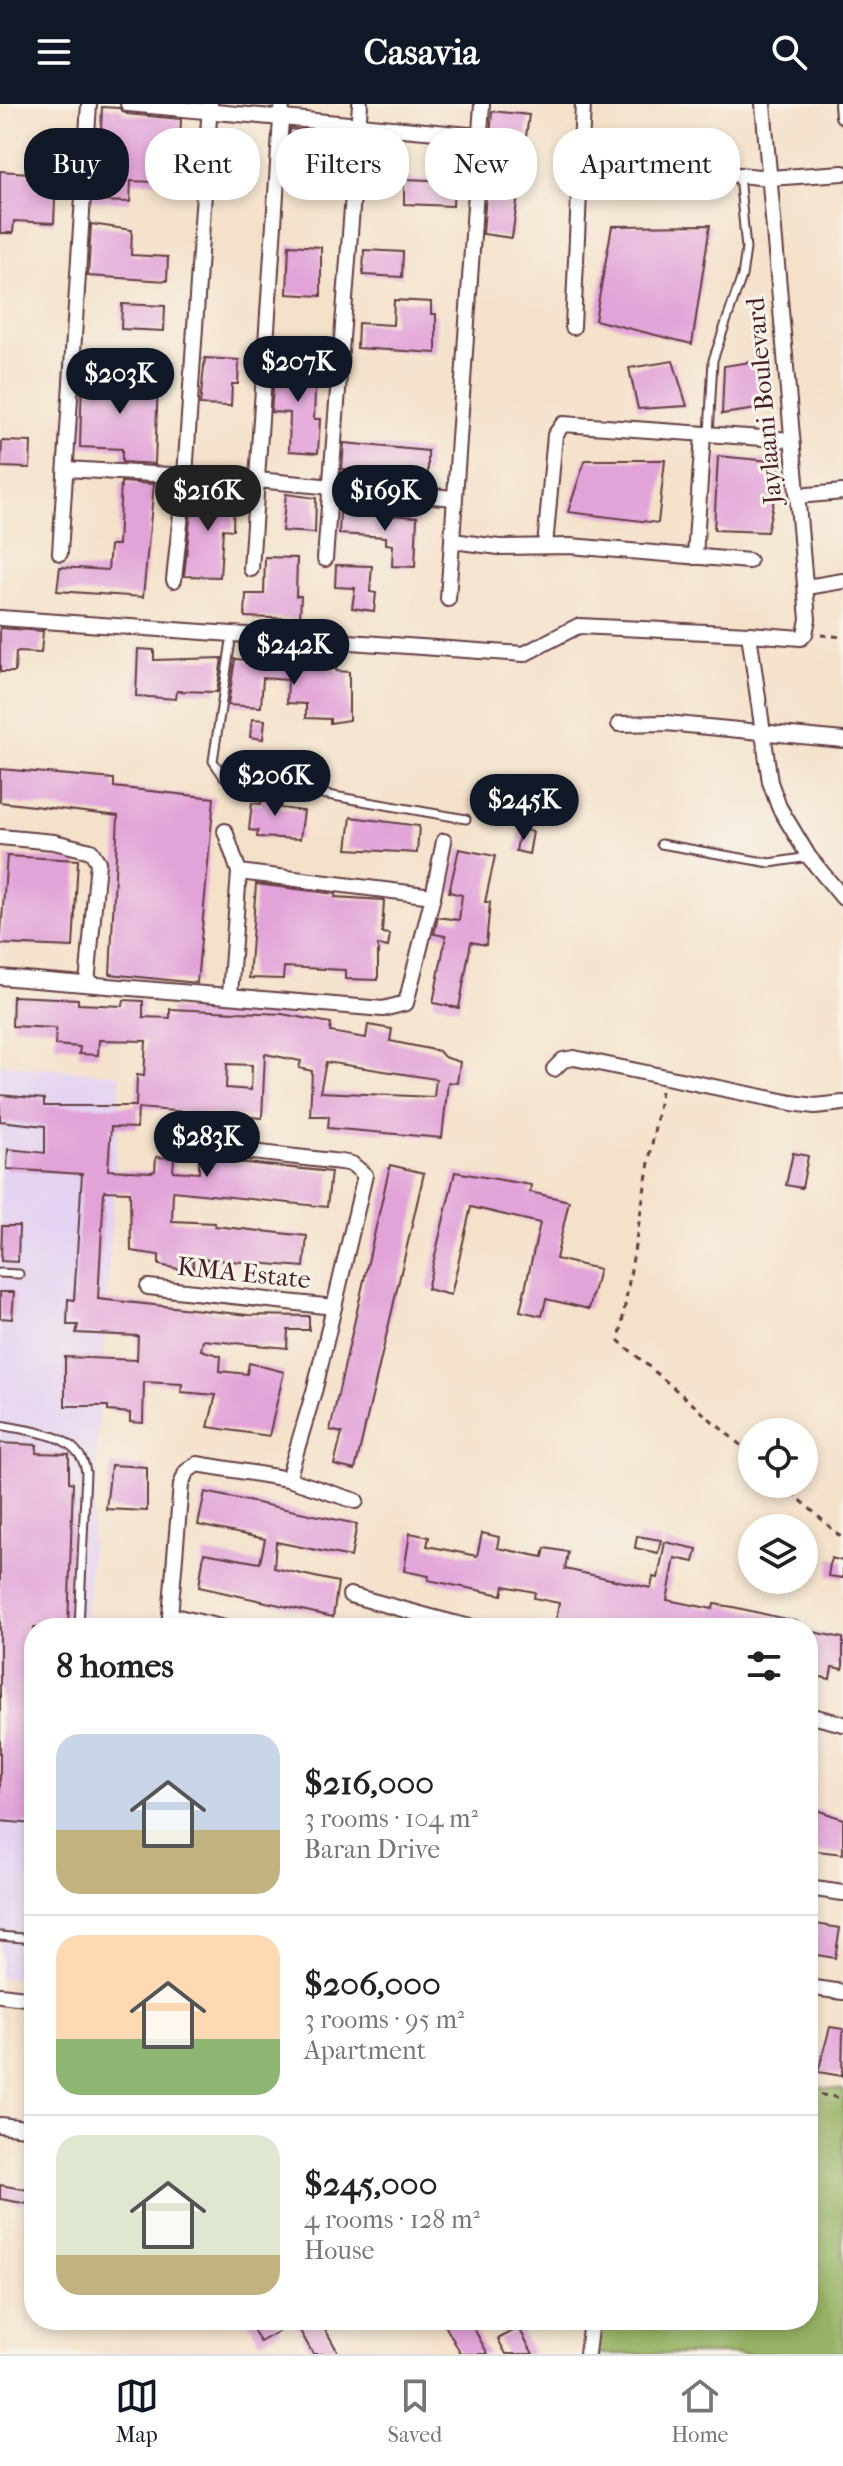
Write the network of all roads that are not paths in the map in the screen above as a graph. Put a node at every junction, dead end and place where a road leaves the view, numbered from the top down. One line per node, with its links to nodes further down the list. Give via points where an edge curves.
1 (89, 104): 24 (street)
2 (128, 104): 8 (street)
3 (360, 104): 11 (street)
4 (482, 104): 12 (street)
5 (583, 104): 13 (street)
6 (763, 104): 17 (street, Jaylaani Boulevard)
7 (842, 104): 10 (street)
8 (210, 108): 9 (street); 25 (street)
9 (282, 111): 11 (street); 26 (street)
10 (843, 116)
11 (359, 125): 14 (street); 27 (street)
12 (480, 128)
13 (582, 128)
14 (425, 131)
15 (843, 173): 17 (street)
16 (740, 175): 17 (street)
17 (769, 178): 23 (street, Jaylaani Boulevard)
18 (740, 186): 22 (lane, via 746,249 713,360)
19 (475, 200): 30 (street)
20 (579, 200): 21 (street)
21 (573, 327)
22 (706, 434): 23 (street); 32 (street, via 559,426); 34 (street)
23 (792, 440): 29 (street, Jaylaani Boulevard)
24 (66, 469): 25 (street); 33 (street)
25 (185, 476): 26 (street); 38 (street)
26 (257, 480): 27 (street); 37 (street)
27 (332, 486): 30 (street); 35 (street)
28 (843, 492): 29 (street)
29 (797, 496): 40 (street, Jaylaani Boulevard)
30 (454, 498): 31 (street)
31 (453, 541): 32 (street); 41 (street)
32 (545, 546): 34 (street)
33 (60, 553)
34 (695, 557): 36 (street)
35 (325, 559)
36 (749, 561)
37 (251, 569)
38 (174, 580)
39 (843, 581): 40 (street)
40 (807, 587): 44 (street, Jaylaani Boulevard, via 805,634 793,639)
41 (448, 599)
42 (0, 618): 43 (street)
43 (232, 634): 44 (street, via 524,654 578,626); 48 (lane, via 213,761 224,777)
44 (749, 634): 46 (street)
45 (619, 724): 46 (street)
46 (764, 732): 47 (street); 53 (street, via 770,782)
47 (843, 740)
48 (466, 819)
49 (225, 831): 54 (street)
50 (0, 837): 58 (street, via 91,851 98,862)
51 (444, 841): 55 (street)
52 (661, 844): 53 (lane, via 770,863)
53 (809, 857): 56 (street)
54 (239, 872): 55 (street); 59 (street)
55 (433, 896): 59 (street, via 415,980 406,1003 397,1008)
56 (843, 898)
57 (0, 977): 58 (street)
58 (87, 984): 59 (street)
59 (230, 995)
60 (554, 1069): 61 (street, via 574,1058 792,1103)
61 (843, 1103)
62 (171, 1143): 66 (street, KMA Estate, via 341,1162 361,1169 364,1187)
63 (0, 1273): 64 (lane)
64 (19, 1274)
65 (148, 1287): 66 (street, KMA Estate)
66 (334, 1307): 68 (street, KMA Estate)
67 (0, 1425): 71 (lane, via 70,1443 84,1456)
68 (288, 1479): 69 (street); 72 (street, via 207,1464 186,1472)
69 (356, 1501)
70 (350, 1595): 73 (street)
71 (79, 1618)
72 (169, 1618)
73 (422, 1618)
74 (818, 1718): 75 (street)
75 (843, 1724)
76 (818, 1889): 77 (street)
77 (843, 1893)
78 (0, 1936): 79 (lane)
79 (24, 1938)
80 (818, 1988): 81 (street)
81 (843, 1992)
82 (0, 1995): 83 (street)
83 (24, 1998)
84 (0, 2125): 85 (street)
85 (24, 2128)
86 (590, 2330): 87 (street)
87 (587, 2354)

